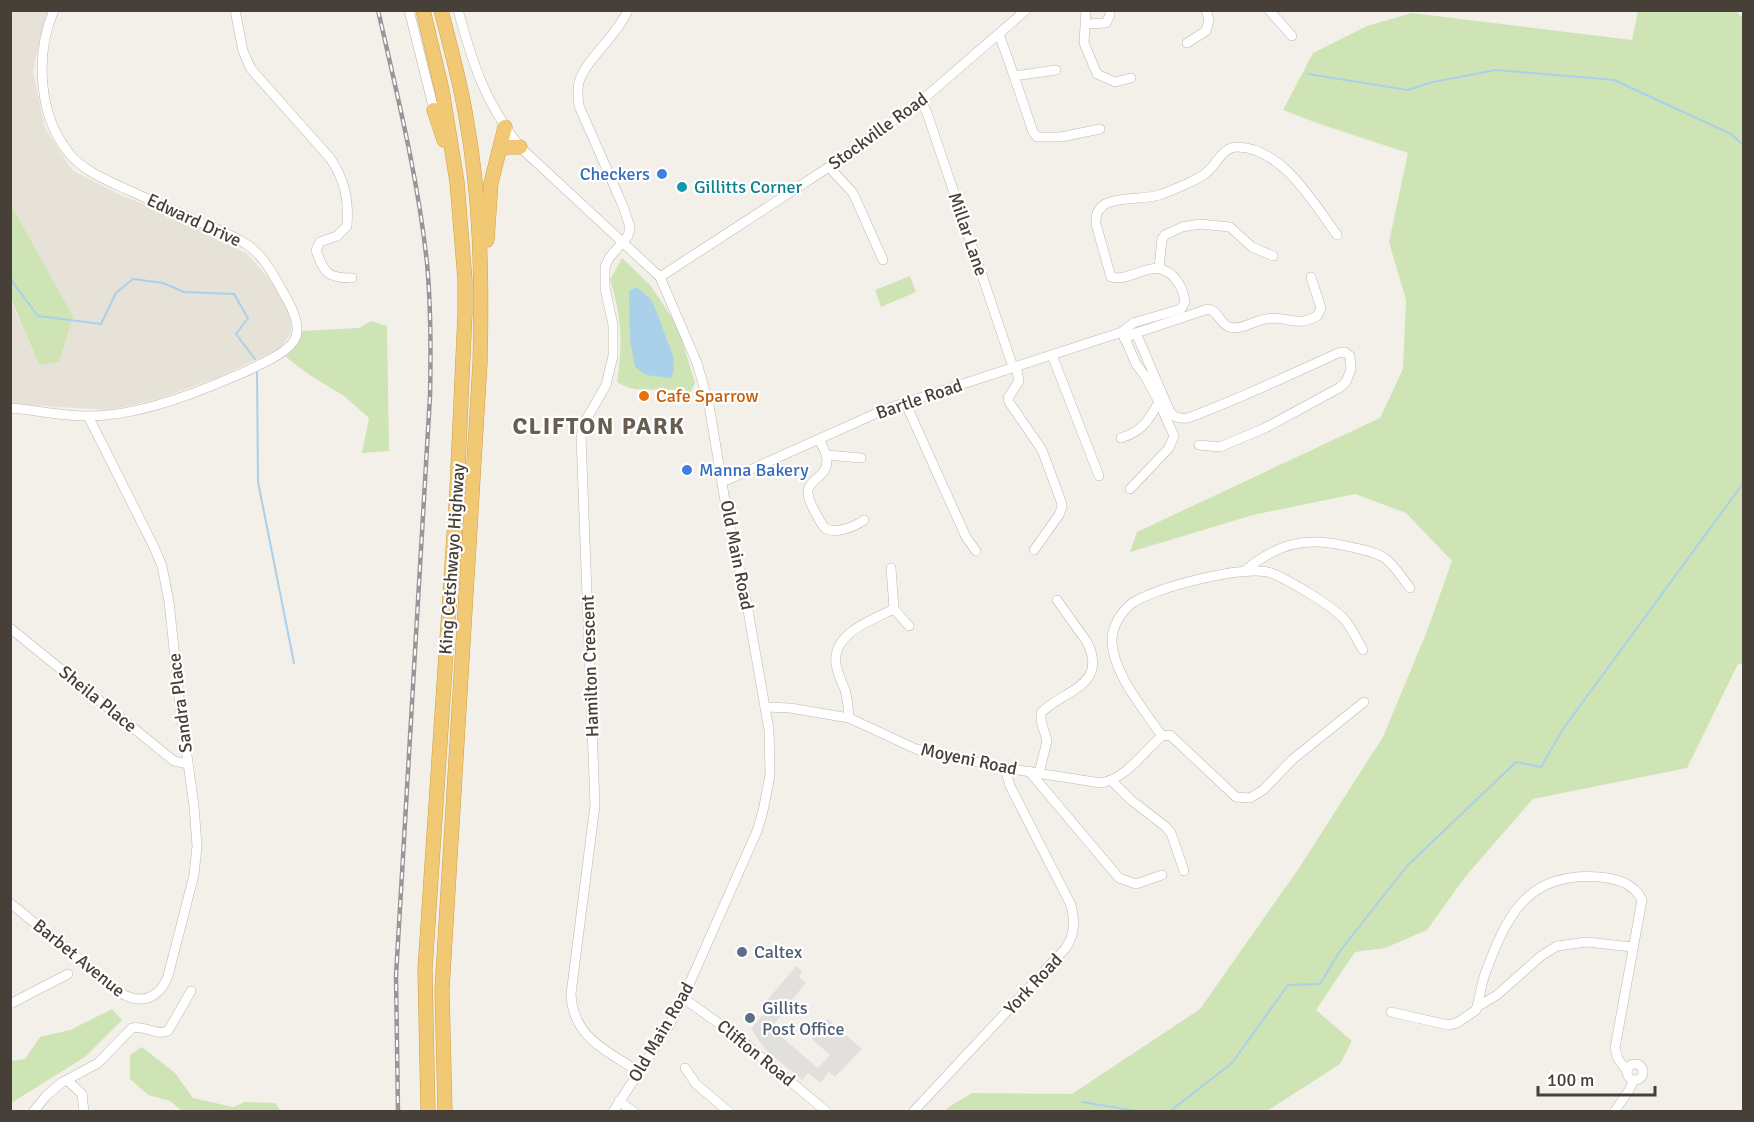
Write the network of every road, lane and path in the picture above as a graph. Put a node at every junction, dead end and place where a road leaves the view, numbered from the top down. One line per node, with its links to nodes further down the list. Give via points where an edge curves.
1 (54, 10): 44 (street, Edward Drive, via 43,50 45,93 50,117 70,155 115,184 249,246 276,279 297,327 295,339 285,352 203,390 172,401)
2 (235, 10): 35 (street, via 243,51 251,69 339,171 348,207 346,226 342,233 320,242 316,250 327,273 336,278)
3 (409, 10): 21 (street)
4 (423, 10): 27 (highway, King Cetshwayo Highway, via 442,90)
5 (441, 10): 36 (highway, King Cetshwayo Highway, via 466,117)
6 (458, 10): 22 (street, Old Main Road, via 476,72)
7 (628, 10): 29 (street, via 620,27 585,71 578,93 579,106 630,223 630,233)
8 (1026, 10): 14 (street, Stockville Road)
9 (1086, 10): 13 (street)
10 (1206, 10): 16 (street, via 1206,31)
11 (1269, 10): 15 (street)
12 (1110, 15): 13 (street, via 1106,23)
13 (1087, 24): 19 (street, via 1084,43 1097,74 1115,82)
14 (999, 34): 18 (street); 20 (street, Stockville Road)
15 (1292, 36)
16 (1187, 43)
17 (1056, 70): 18 (street)
18 (1014, 76): 23 (street, via 1037,137 1061,137)
19 (1131, 78)
20 (921, 101): 26 (street, Stockville Road); 40 (street, Millar Lane)
21 (434, 110): 27 (highway)
22 (505, 127): 24 (street, Old Main Road); 25 (highway)
23 (1100, 129)
24 (520, 147): 25 (highway, via 505,147); 29 (street, Old Main Road)
25 (499, 152): 36 (highway, via 491,183)
26 (828, 167): 31 (street, via 853,193); 33 (street, Stockville Road)
27 (457, 182): 92 (highway, King Cetshwayo Highway, via 465,280 463,378 425,969)
28 (1337, 235): 32 (street, via 1276,160 1265,153 1235,147 1204,174 1165,193 1108,202 1098,209 1096,224 1111,277)
29 (623, 242): 33 (street, Old Main Road); 86 (street, Hamilton Crescent, via 605,267 614,342 609,373 581,436 595,805 571,994 575,1018 584,1033)
30 (1273, 256): 32 (street, via 1252,247 1230,227 1200,224 1165,235)
31 (883, 260)
32 (1159, 268): 38 (street, via 1178,281 1185,304 1179,310 1128,326)
33 (660, 277): 51 (street, Old Main Road, via 703,380)
34 (1311, 277): 37 (street, via 1321,308 1308,321 1265,319 1232,327 1210,309)
35 (352, 278)
36 (482, 291): 93 (highway, King Cetshwayo Highway, via 442,990)
37 (1136, 333): 38 (street); 47 (street, via 1170,412 1180,418 1240,398 1338,353 1350,356 1350,373 1339,388 1219,448)
38 (1123, 335): 39 (street, Bartle Road); 42 (street)
39 (1052, 355): 40 (street, Bartle Road); 50 (street)
40 (1015, 367): 41 (street, Bartle Road); 54 (street, via 1019,381 1009,395 1009,402 1042,450 1062,504 1059,515)
41 (905, 402): 46 (street, Bartle Road); 55 (street, via 966,537)
42 (1159, 402): 45 (street, via 1140,430); 52 (street, via 1174,431 1173,441)
43 (10, 408): 44 (street, Edward Drive)
44 (88, 416): 68 (street, Sandra Place, via 162,566)
45 (1121, 438)
46 (819, 439): 48 (street); 51 (street, Bartle Road)
47 (1199, 445)
48 (827, 455): 49 (street); 53 (street, via 825,472 808,490 819,519 826,529 832,530 853,526)
49 (861, 458)
50 (1099, 476)
51 (723, 482): 65 (street, Old Main Road)
52 (1130, 489)
53 (864, 519)
54 (1034, 550)
55 (976, 551)
56 (891, 568): 60 (street)
57 (1243, 572): 58 (street, via 1269,552 1316,541 1358,548 1384,558); 63 (street, via 1266,571 1276,575 1332,609 1345,619); 67 (street, via 1210,576 1138,600 1126,608 1117,623 1112,641 1117,664)
58 (1410, 588)
59 (1058, 600): 71 (street, via 1091,649 1092,664 1083,685 1041,713 1047,741)
60 (894, 609): 61 (street); 66 (street, via 857,628 837,648 836,663 846,692)
61 (909, 626)
62 (10, 628): 68 (street, Sheila Place, via 174,760)
63 (1364, 650)
64 (1364, 702): 67 (street, via 1250,798 1236,797 1171,735)
65 (765, 707): 66 (street, Moyeni Road); 80 (street, Old Main Road, via 771,763 763,811)
66 (849, 718): 69 (street, Moyeni Road, via 916,749)
67 (1162, 736): 72 (street)
68 (188, 764): 79 (street, Sandra Place, via 196,859 168,976)
69 (1005, 768): 70 (street, Moyeni Road); 98 (street, York Road, via 1010,786 1069,901 1073,933 1065,949)
70 (1029, 771): 71 (street, Moyeni Road); 74 (street, via 1119,878 1136,884)
71 (1039, 773): 72 (street, Moyeni Road, via 1101,783)
72 (1112, 781): 73 (street, via 1166,827)
73 (1184, 871)
74 (1162, 875)
75 (10, 903): 79 (street, Barbet Avenue, via 121,993 134,999)
76 (1632, 948): 82 (street, via 1587,942 1557,946); 82 (street, via 1642,905 1636,891 1618,880 1602,877 1552,881 1531,894 1513,913 1485,974); 85 (street, via 1615,1048)
77 (68, 974): 81 (street)
78 (191, 991): 87 (street, via 168,1031 161,1034 139,1026 132,1028 98,1063)
79 (152, 998)
80 (683, 998): 86 (street, Old Main Road); 97 (street, Clifton Road)
81 (10, 1004)
82 (1477, 1007): 83 (street, via 1453,1024)
83 (1391, 1012)
84 (686, 1068): 96 (street, via 696,1084)
85 (1627, 1071): 88 (street); 88 (street, via 1633,1064 1641,1067 1642,1076)
86 (639, 1072): 89 (street, Old Main Road)
87 (67, 1080): 90 (street); 91 (street, via 82,1094)
88 (1634, 1080): 99 (street)
89 (619, 1101): 94 (street, Old Main Road); 95 (street)
90 (33, 1112)
91 (84, 1112)
92 (428, 1112)
93 (445, 1112)
94 (613, 1112)
95 (634, 1112)
96 (729, 1112)
97 (827, 1112)
98 (914, 1112)
99 (1614, 1112)

